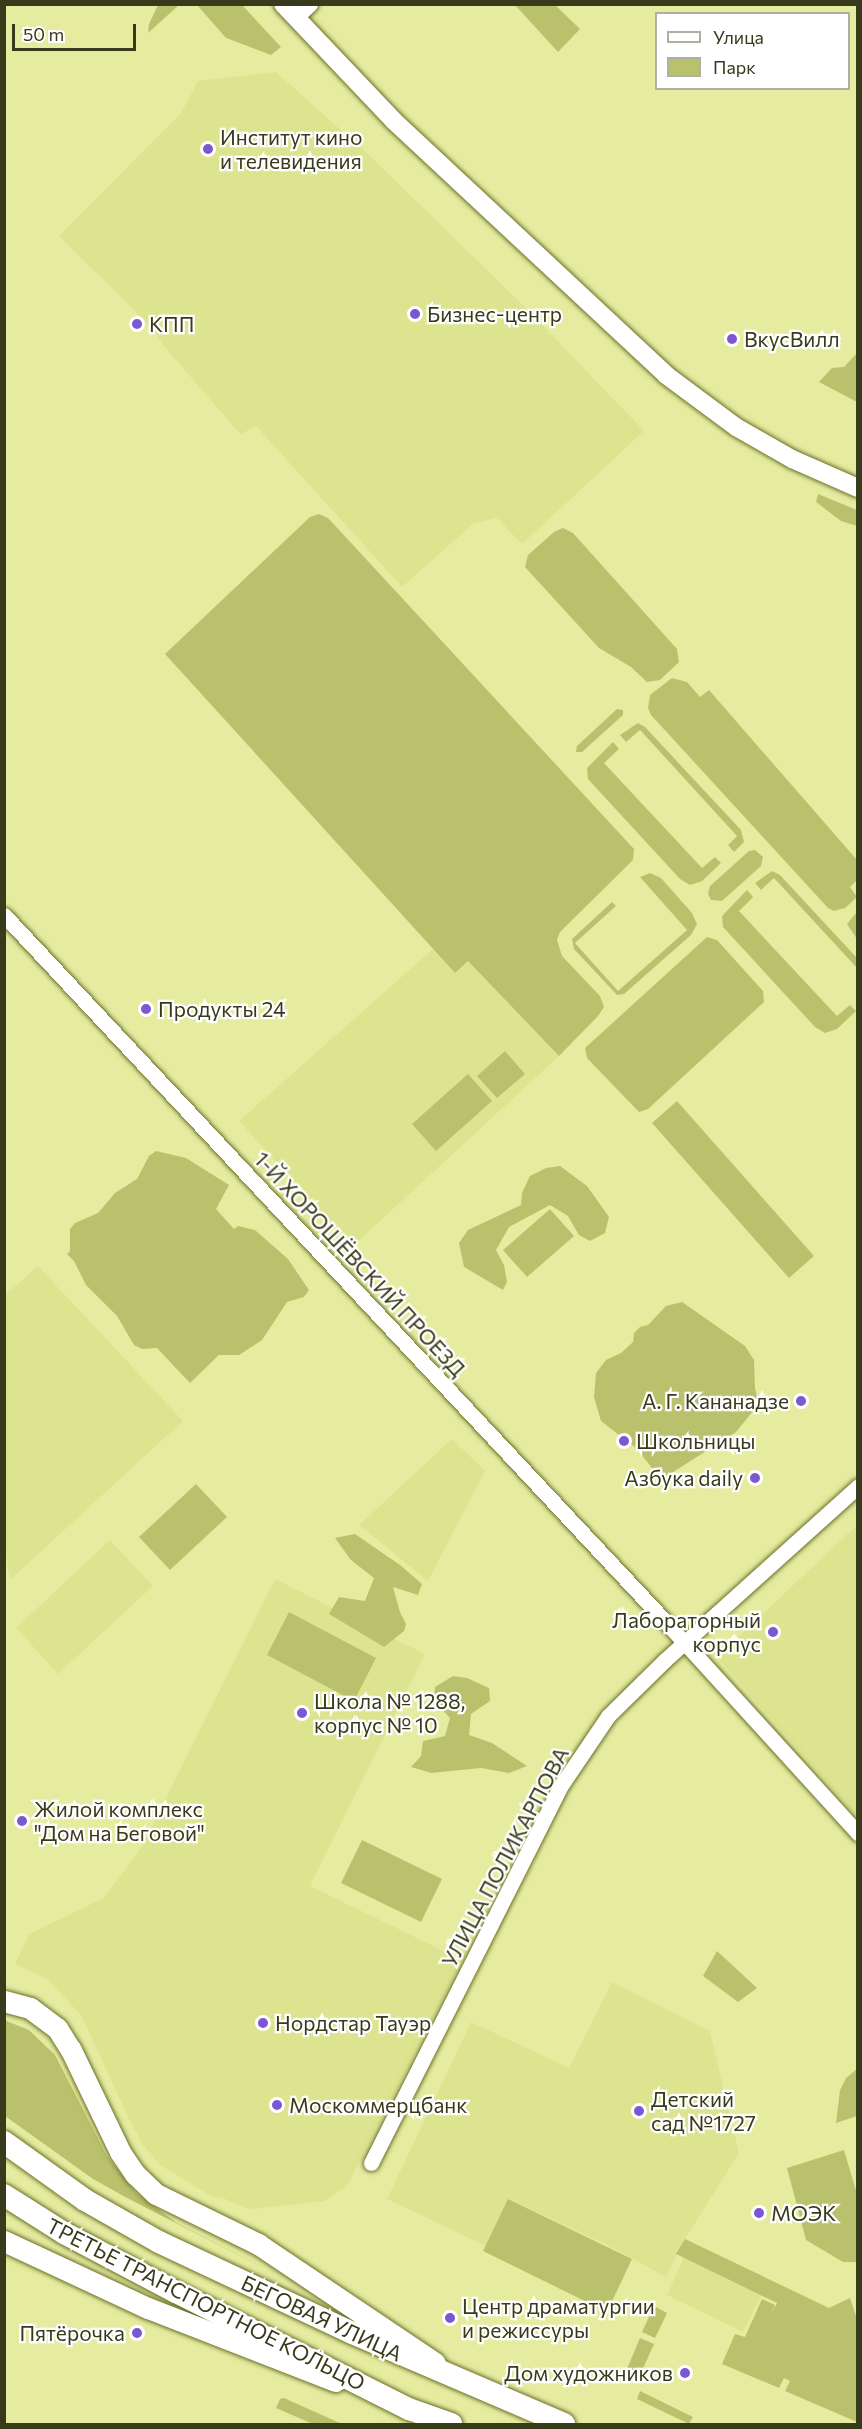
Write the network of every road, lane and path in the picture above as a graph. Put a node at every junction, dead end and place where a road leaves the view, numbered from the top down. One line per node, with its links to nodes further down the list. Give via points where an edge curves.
1 (310, 4): 2 (street)
2 (289, 11): 3 (street, via 394,121 666,375 745,432 792,459)
3 (858, 488)
4 (4, 915): 6 (street, 1-Й ХОРОШЁВСКИЙ ПРОЕЗД)
5 (858, 1486): 6 (street, УЛИЦА ПОЛИКАРПОВА)
6 (684, 1643): 7 (street, 1-Й ХОРОШЁВСКИЙ ПРОЕЗД); 10 (street, УЛИЦА ПОЛИКАРПОВА, via 608,1716 562,1784)
7 (858, 1833)
8 (4, 2001): 16 (main road, via 39,2013 57,2028 120,2152 156,2194 258,2244)
9 (4, 2142): 12 (main road, ТРЕТЬЕ ТРАНСПОРТНОЕ КОЛЬЦО)
10 (371, 2163)
11 (4, 2195): 17 (main road, ТРЕТЬЕ ТРАНСПОРТНОЕ КОЛЬЦО, via 74,2238)
12 (85, 2200): 16 (main road, БЕГОВАЯ УЛИЦА, via 188,2256)
13 (4, 2241): 15 (main road)
14 (4, 2260): 15 (main road)
15 (41, 2260): 17 (main road, via 147,2308)
16 (475, 2388): 19 (main road, БЕГОВАЯ УЛИЦА)
17 (409, 2409): 18 (main road)
18 (451, 2424)
19 (564, 2424)

